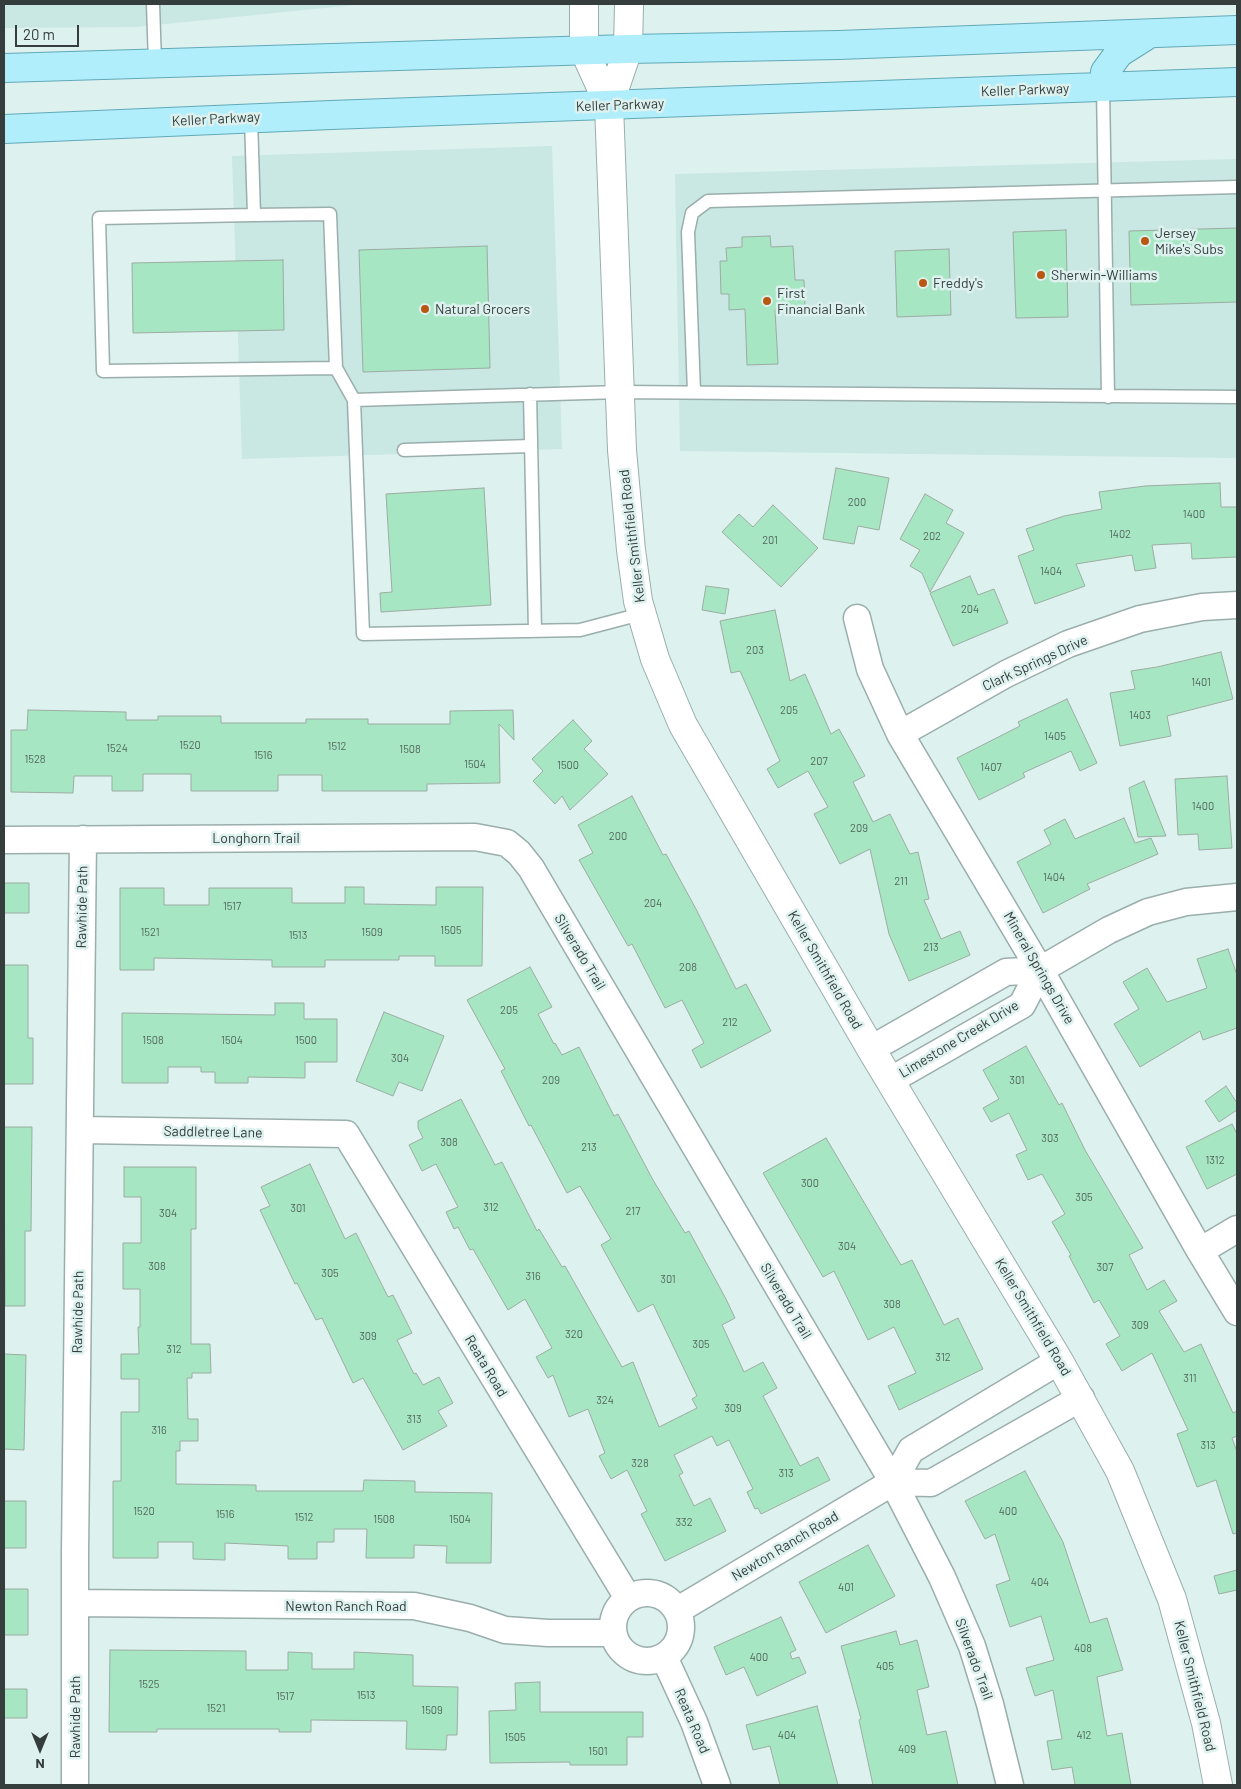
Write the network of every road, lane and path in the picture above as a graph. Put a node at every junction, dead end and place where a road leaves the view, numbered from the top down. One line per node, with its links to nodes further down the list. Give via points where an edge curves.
1 (153, 4): 8 (lane)
2 (584, 4): 7 (main road)
3 (629, 4): 6 (main road)
4 (1237, 30): 5 (main road)
5 (1150, 33): 6 (main road); 11 (main road, via 1119,53 1105,72)
6 (628, 49): 7 (main road); 12 (main road)
7 (584, 50): 8 (main road); 12 (main road)
8 (155, 63): 9 (main road)
9 (4, 68)
10 (1237, 82): 11 (main road, Keller Parkway)
11 (1103, 88): 12 (main road, Keller Parkway); 16 (lane)
12 (609, 105): 13 (main road, Keller Parkway); 19 (main road, Keller Smithfield Road)
13 (251, 118): 14 (main road, Keller Parkway); 17 (lane)
14 (4, 129)
15 (1237, 188): 16 (lane)
16 (1105, 189): 20 (lane, via 708,201 692,213 688,232); 22 (lane)
17 (254, 216): 18 (lane, via 330,214); 18 (lane, via 99,218 102,371)
18 (336, 368): 24 (lane)
19 (620, 392): 20 (lane); 21 (lane); 28 (main road, Keller Smithfield Road, via 626,509)
20 (694, 392): 22 (lane)
21 (530, 394): 24 (lane); 25 (lane)
22 (1108, 397): 23 (lane)
23 (1237, 397)
24 (354, 400): 30 (lane, via 363,634)
25 (531, 446): 26 (lane); 30 (lane)
26 (404, 450)
27 (1237, 605): 31 (street, Clark Springs Drive, via 1202,607 1140,619 1068,644 1006,674)
28 (641, 614): 30 (lane, via 580,630); 37 (main road, Keller Smithfield Road, via 655,659 684,725)
29 (856, 618): 31 (street, Mineral Springs Drive, via 870,670)
30 (535, 631)
31 (900, 734): 36 (street, Mineral Springs Drive)
32 (4, 840): 33 (street, Longhorn Trail)
33 (83, 840): 34 (street, Longhorn Trail, via 475,837); 39 (street, Rawhide Path)
34 (507, 843): 46 (street, Silverado Trail, via 531,868)
35 (1237, 897): 36 (street, via 1186,902 1148,912 1109,930)
36 (1040, 970): 37 (street, via 1006,972); 38 (street, Limestone Creek Drive, via 1022,1004); 42 (street, Mineral Springs Drive)
37 (871, 1049): 38 (main road, Keller Smithfield Road)
38 (890, 1080): 44 (main road, Keller Smithfield Road)
39 (81, 1130): 40 (street, Saddletree Lane); 48 (street, Rawhide Path)
40 (346, 1134): 47 (street, Reata Road)
41 (1237, 1229): 42 (street)
42 (1200, 1251): 43 (street, Mineral Springs Drive)
43 (1237, 1312)
44 (1059, 1360): 45 (main road, Keller Smithfield Road); 46 (street, Newton Ranch Road, via 911,1450)
45 (1081, 1398): 46 (street, via 931,1484); 55 (main road, Keller Smithfield Road, via 1120,1471 1172,1599 1206,1723)
46 (893, 1482): 49 (street, Newton Ranch Road); 54 (street, Silverado Trail, via 942,1576 972,1646)
47 (628, 1598): 49 (street, via 639,1593 661,1595); 50 (street, via 616,1613)
48 (75, 1603): 50 (street, Newton Ranch Road, via 414,1606 442,1610 513,1631); 52 (street, Rawhide Path)
49 (678, 1610): 51 (street, via 681,1620 679,1642)
50 (613, 1633): 51 (street, via 617,1644 632,1658 654,1661)
51 (664, 1657): 53 (street, Reata Road, via 694,1722)
52 (75, 1785)
53 (717, 1785)
54 (1010, 1785)
55 (1218, 1785)

